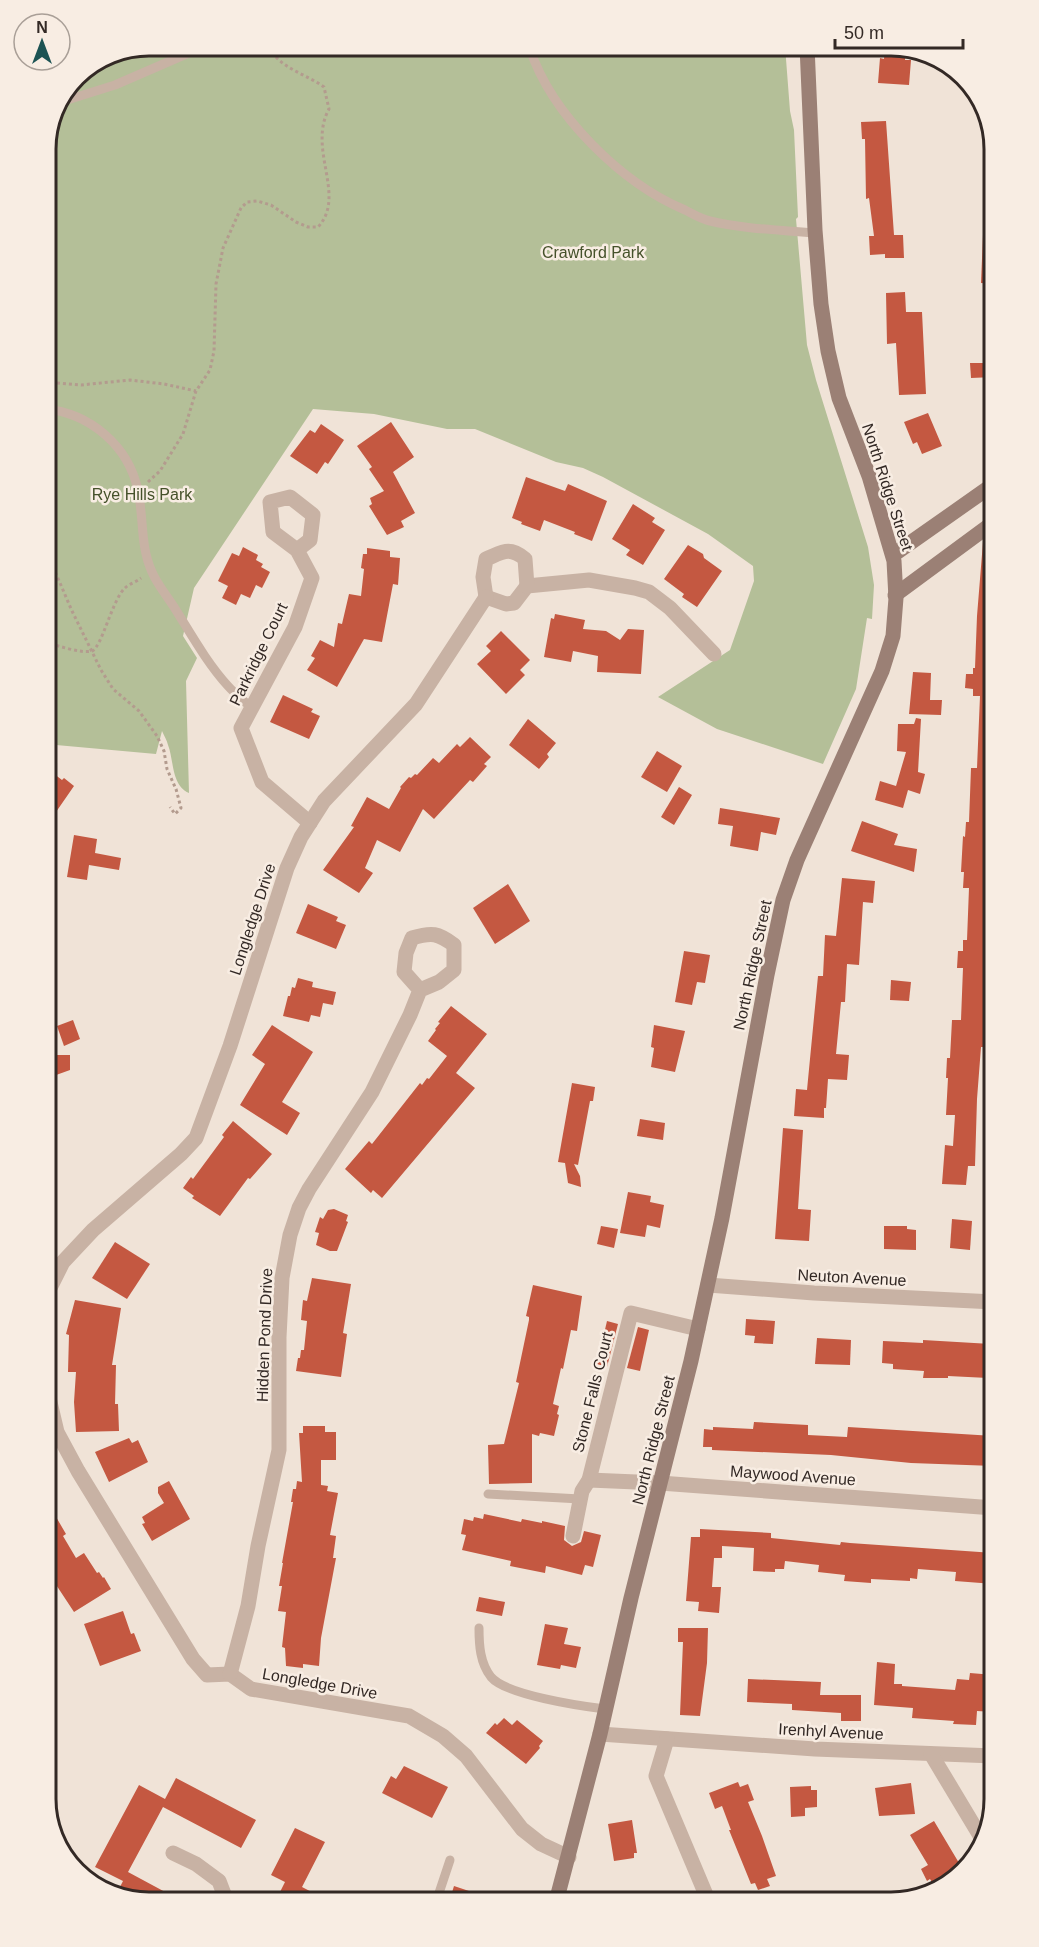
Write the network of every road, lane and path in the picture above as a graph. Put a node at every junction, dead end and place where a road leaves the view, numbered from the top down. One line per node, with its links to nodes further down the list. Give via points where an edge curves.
1 (182, 56): 5 (lane, via 115,85)
2 (274, 56): 8 (path, via 324,87 329,109 323,120 322,140 329,210 318,227 308,227 257,201 247,202 241,208 223,248 216,284 210,370)
3 (532, 56): 6 (lane, via 551,93 598,153 651,193 708,221)
4 (807, 56): 6 (street, North Ridge Street)
5 (70, 99)
6 (815, 233): 14 (street, North Ridge Street, via 832,370)
7 (56, 383): 8 (path, via 81,385 130,380)
8 (196, 391): 10 (path, via 183,434 160,471)
9 (56, 412): 10 (lane, via 80,417 109,437 122,452)
10 (138, 491): 15 (lane, via 141,533)
11 (984, 491): 14 (street)
12 (984, 529): 18 (street)
13 (297, 550): 23 (street, Parkridge Court, via 312,578 295,627)
14 (893, 555): 18 (street, North Ridge Street)
15 (152, 572): 21 (path, via 123,589 98,646); 23 (lane, via 210,664)
16 (56, 573): 21 (path)
17 (527, 586): 19 (street, via 514,603); 19 (street, via 525,559 506,550 486,558); 22 (street, via 589,580 649,592)
18 (896, 595): 28 (street, North Ridge Street, via 893,636 882,671 797,860 783,900)
19 (486, 597): 25 (street, Longledge Drive, via 416,704 324,801)
20 (56, 645): 21 (path)
21 (91, 651): 24 (path, via 113,688 158,736 181,808 175,814)
22 (714, 654)
23 (252, 708): 25 (street, Parkridge Court, via 241,728 262,782)
24 (170, 807)
25 (310, 823): 27 (street, Longledge Drive, via 287,868 196,1138 93,1230 63,1262)
26 (420, 990): 39 (street, Hidden Pond Drive, via 372,1092 309,1189 290,1234 282,1278 279,1450 248,1606)
27 (56, 1276)
28 (708, 1285): 29 (street, Neuton Avenue); 30 (street, North Ridge Street)
29 (984, 1302)
30 (698, 1329): 32 (street, Stone Falls Court, via 631,1313); 33 (street, North Ridge Street)
31 (56, 1428): 39 (street, Longledge Drive, via 78,1471 194,1659 207,1675)
32 (589, 1480): 33 (street, Maywood Avenue); 35 (street, Stone Falls Court)
33 (660, 1483): 36 (street, Maywood Avenue); 40 (street, North Ridge Street)
34 (488, 1494): 35 (lane)
35 (580, 1499): 37 (street, Stone Falls Court)
36 (984, 1507)
37 (573, 1536)
38 (479, 1628): 40 (lane, via 484,1666 505,1687)
39 (230, 1674): 47 (street, Longledge Drive, via 251,1689 409,1716 466,1756 522,1829 541,1844)
40 (605, 1709): 41 (street, North Ridge Street)
41 (600, 1734): 42 (street, Irenhyl Avenue); 47 (street, North Ridge Street)
42 (667, 1739): 43 (street, Irenhyl Avenue); 52 (street, via 656,1776)
43 (931, 1754): 44 (street, Irenhyl Avenue); 45 (street)
44 (984, 1756)
45 (977, 1831)
46 (173, 1853): 49 (street, via 219,1881)
47 (569, 1857): 51 (street, North Ridge Street)
48 (450, 1860): 50 (lane)
49 (223, 1891)
50 (440, 1891)
51 (559, 1892)
52 (705, 1892)

